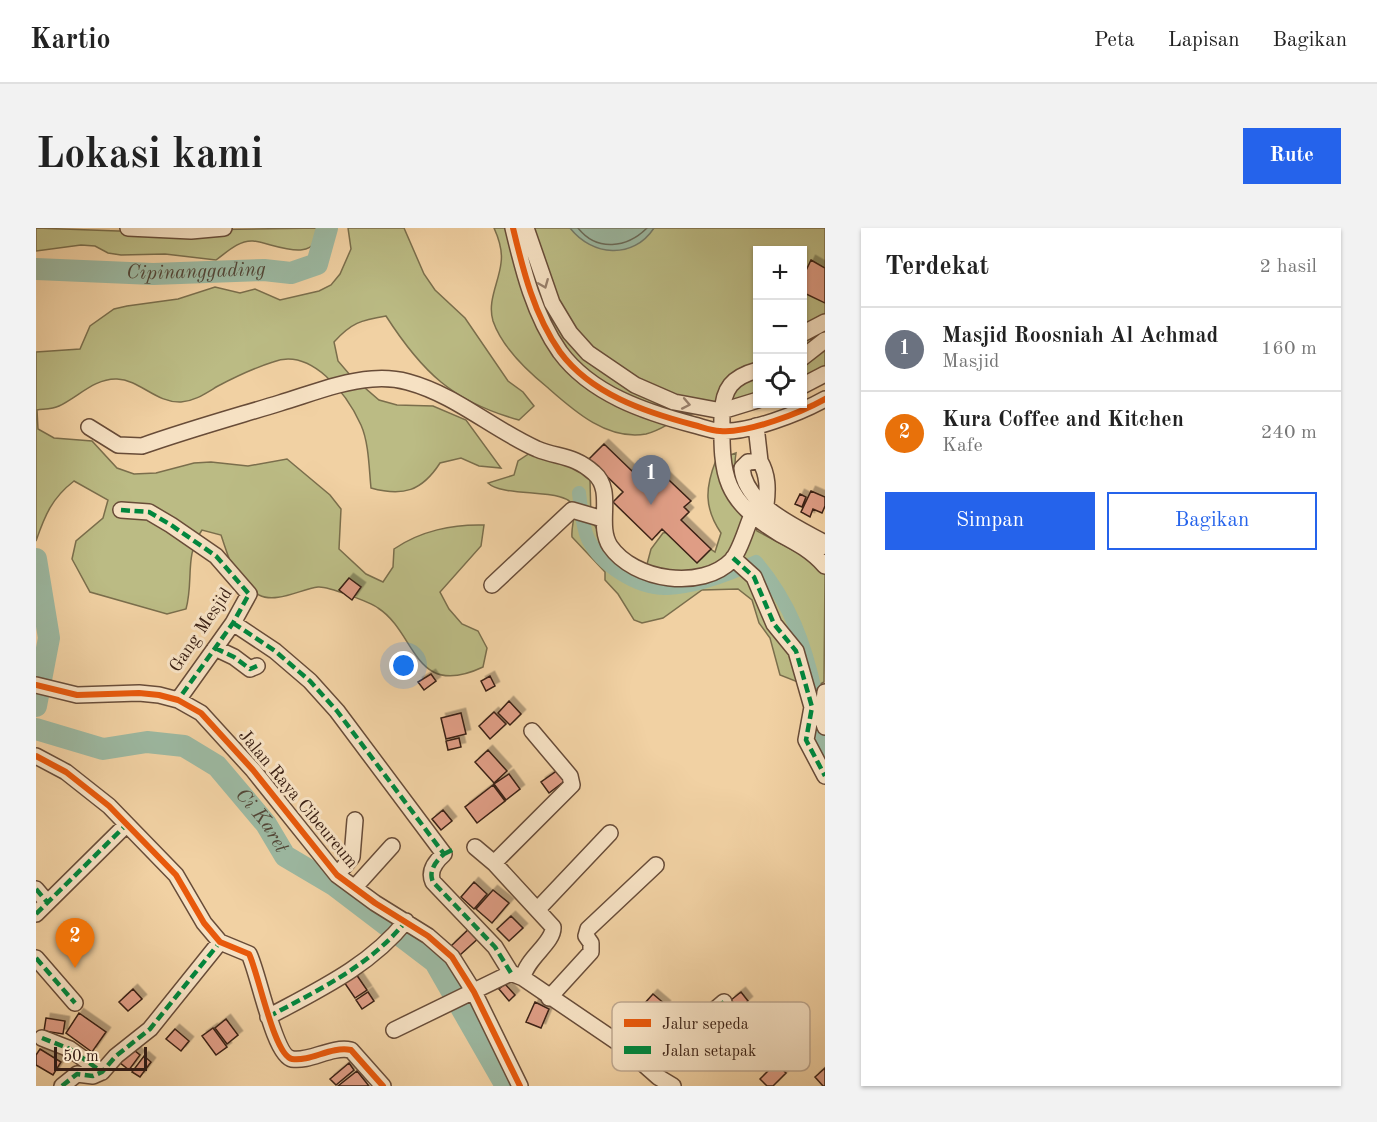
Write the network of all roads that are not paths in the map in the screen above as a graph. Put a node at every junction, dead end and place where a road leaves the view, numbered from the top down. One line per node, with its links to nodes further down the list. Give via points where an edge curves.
1 (128, 228): 2 (street)
2 (224, 228)
3 (513, 228): 17 (street, via 537,310 549,336 572,366 630,405)
4 (526, 228): 14 (street, one-way to 14, via 552,303 588,353 660,398)
5 (825, 322): 6 (street)
6 (807, 331)
7 (825, 340): 8 (street)
8 (807, 354)
9 (753, 371): 14 (street, via 730,383)
10 (825, 374): 11 (street)
11 (807, 383)
12 (825, 399): 15 (street)
13 (753, 402): 14 (street)
14 (722, 411): 17 (street)
15 (756, 426): 17 (street); 18 (street)
16 (89, 428): 22 (street, via 118,445 142,446 319,391 371,379 401,381 453,399 539,450 580,461 600,479 604,491)
17 (722, 432): 21 (street, via 726,480 735,498)
18 (760, 461): 19 (street, via 768,489); 19 (street, via 748,462 742,468 743,478)
19 (766, 505): 23 (street)
20 (122, 510): 26 (street, Gang Mesjid, via 141,510 157,516 216,556 232,572 250,597)
21 (752, 514): 23 (street); 24 (street)
22 (596, 516): 24 (street, via 610,545 628,564 650,574 687,578); 25 (street, via 572,510)
23 (822, 554)
24 (738, 562): 35 (street, via 754,577 774,624 791,642 801,666 812,707 806,740)
25 (492, 585)
26 (233, 622): 27 (street, Gang Mesjid); 52 (street, via 310,681 450,851 433,868 433,882)
27 (214, 648): 28 (street, via 250,669); 31 (street, Gang Mesjid)
28 (257, 666)
29 (36, 685): 31 (street, Jalan Raya Cibeureum, via 77,694 139,693)
30 (825, 692): 32 (street)
31 (178, 700): 43 (street, Jalan Raya Cibeureum, via 221,731)
32 (825, 727)
33 (532, 731): 41 (street, via 573,782)
34 (36, 756): 37 (street, via 82,783)
35 (825, 776)
36 (355, 820): 43 (street, via 352,857)
37 (126, 825): 46 (street); 50 (street, via 176,875)
38 (610, 832): 47 (street)
39 (392, 846): 44 (street)
40 (475, 847): 41 (street)
41 (494, 863): 47 (street)
42 (656, 865): 54 (street, via 588,929 591,952)
43 (338, 875): 44 (street, Jalan Raya Cibeureum)
44 (355, 887): 49 (street, Jalan Raya Cibeureum, via 375,903)
45 (36, 889): 46 (street)
46 (47, 902): 48 (street)
47 (538, 909): 52 (street, via 551,922 554,932)
48 (36, 915)
49 (398, 931): 53 (street, Jalan Raya Cibeureum, via 429,936 452,957); 56 (street, via 348,973)
50 (220, 942): 56 (street, via 249,954); 61 (street, via 150,1029)
51 (36, 958): 55 (street)
52 (517, 976): 53 (street); 54 (street)
53 (462, 996): 57 (street); 64 (street, Jalan Raya Cibeureum)
54 (549, 998): 59 (street)
55 (75, 1003)
56 (268, 1017): 63 (street, via 290,1059 337,1049 351,1050)
57 (394, 1030)
58 (42, 1038): 61 (street, via 70,1049)
59 (612, 1039)
60 (652, 1071): 65 (street)
61 (102, 1072): 62 (street, via 93,1076 77,1074)
62 (62, 1086)
63 (383, 1086)
64 (520, 1086)
65 (673, 1086)

